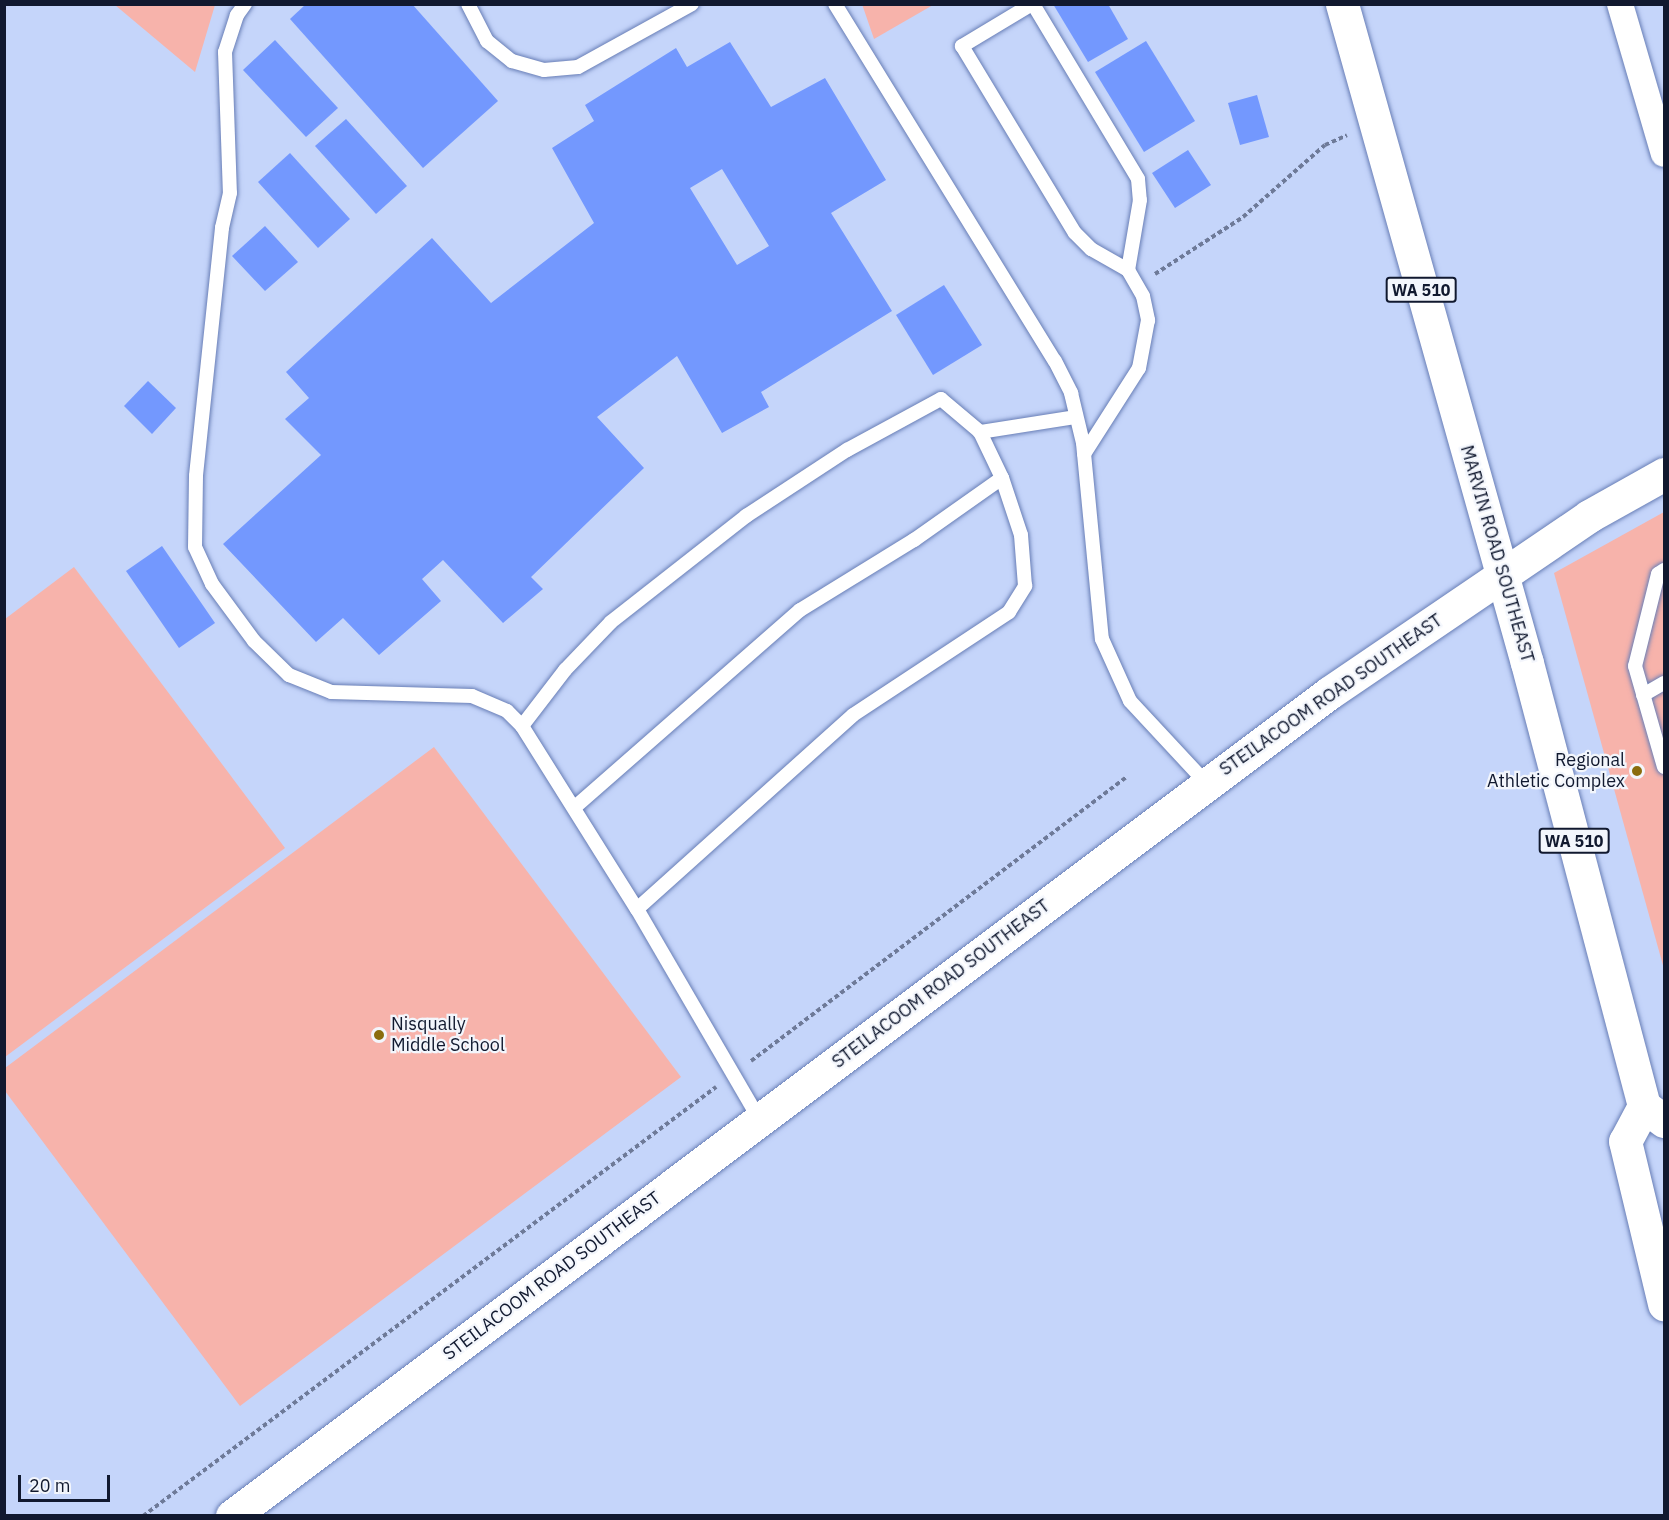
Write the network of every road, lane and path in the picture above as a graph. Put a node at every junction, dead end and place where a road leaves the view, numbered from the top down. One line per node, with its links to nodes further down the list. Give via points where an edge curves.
1 (245, 4): 21 (lane, via 237,15 225,52 230,193 222,228 196,476 195,547 219,594 254,641 289,675 331,692 472,696 507,711)
2 (468, 4): 3 (lane, via 487,41 512,61 544,70 578,67)
3 (692, 4)
4 (835, 4): 12 (lane, via 1055,361 1071,393)
5 (1032, 4): 10 (lane, via 1138,179 1140,200); 10 (lane, via 962,46 1075,233 1091,249)
6 (1342, 4): 8 (street, MARVIN ROAD SOUTHEAST / WA 510)
7 (1620, 4): 9 (street)
8 (1375, 122): 11 (path, via 1325,145 1243,217); 18 (street, MARVIN ROAD SOUTHEAST / WA 510)
9 (1665, 153)
10 (1128, 270): 11 (lane)
11 (1137, 286): 14 (lane, via 1148,320 1139,368)
12 (1076, 417): 13 (lane); 14 (lane)
13 (981, 432): 16 (lane); 21 (lane, via 941,399 847,450 746,516 611,622 565,670)
14 (1084, 454): 24 (lane, via 1102,639 1130,701)
15 (1665, 474): 18 (street, STEILACOOM ROAD SOUTHEAST, via 1589,516)
16 (1002, 478): 25 (lane, via 914,540 800,610); 26 (lane, via 1021,535 1025,586 1009,612 853,715)
17 (1665, 570): 20 (lane, via 1658,574 1635,666)
18 (1502, 575): 24 (street, STEILACOOM ROAD SOUTHEAST, via 1329,693); 28 (street, MARVIN ROAD SOUTHEAST / WA 510)
19 (1665, 683): 20 (lane)
20 (1643, 695): 22 (lane)
21 (522, 726): 25 (lane)
22 (1665, 767)
23 (1126, 777): 27 (path)
24 (1207, 784): 29 (street, STEILACOOM ROAD SOUTHEAST)
25 (575, 807): 26 (lane)
26 (637, 909): 27 (lane)
27 (734, 1074): 29 (lane); 31 (path)
28 (1654, 1114): 30 (street, MARVIN ROAD SOUTHEAST / WA 510, via 1625,1141)
29 (760, 1120): 32 (street, STEILACOOM ROAD SOUTHEAST)
30 (1665, 1304)
31 (143, 1515)
32 (232, 1515)

